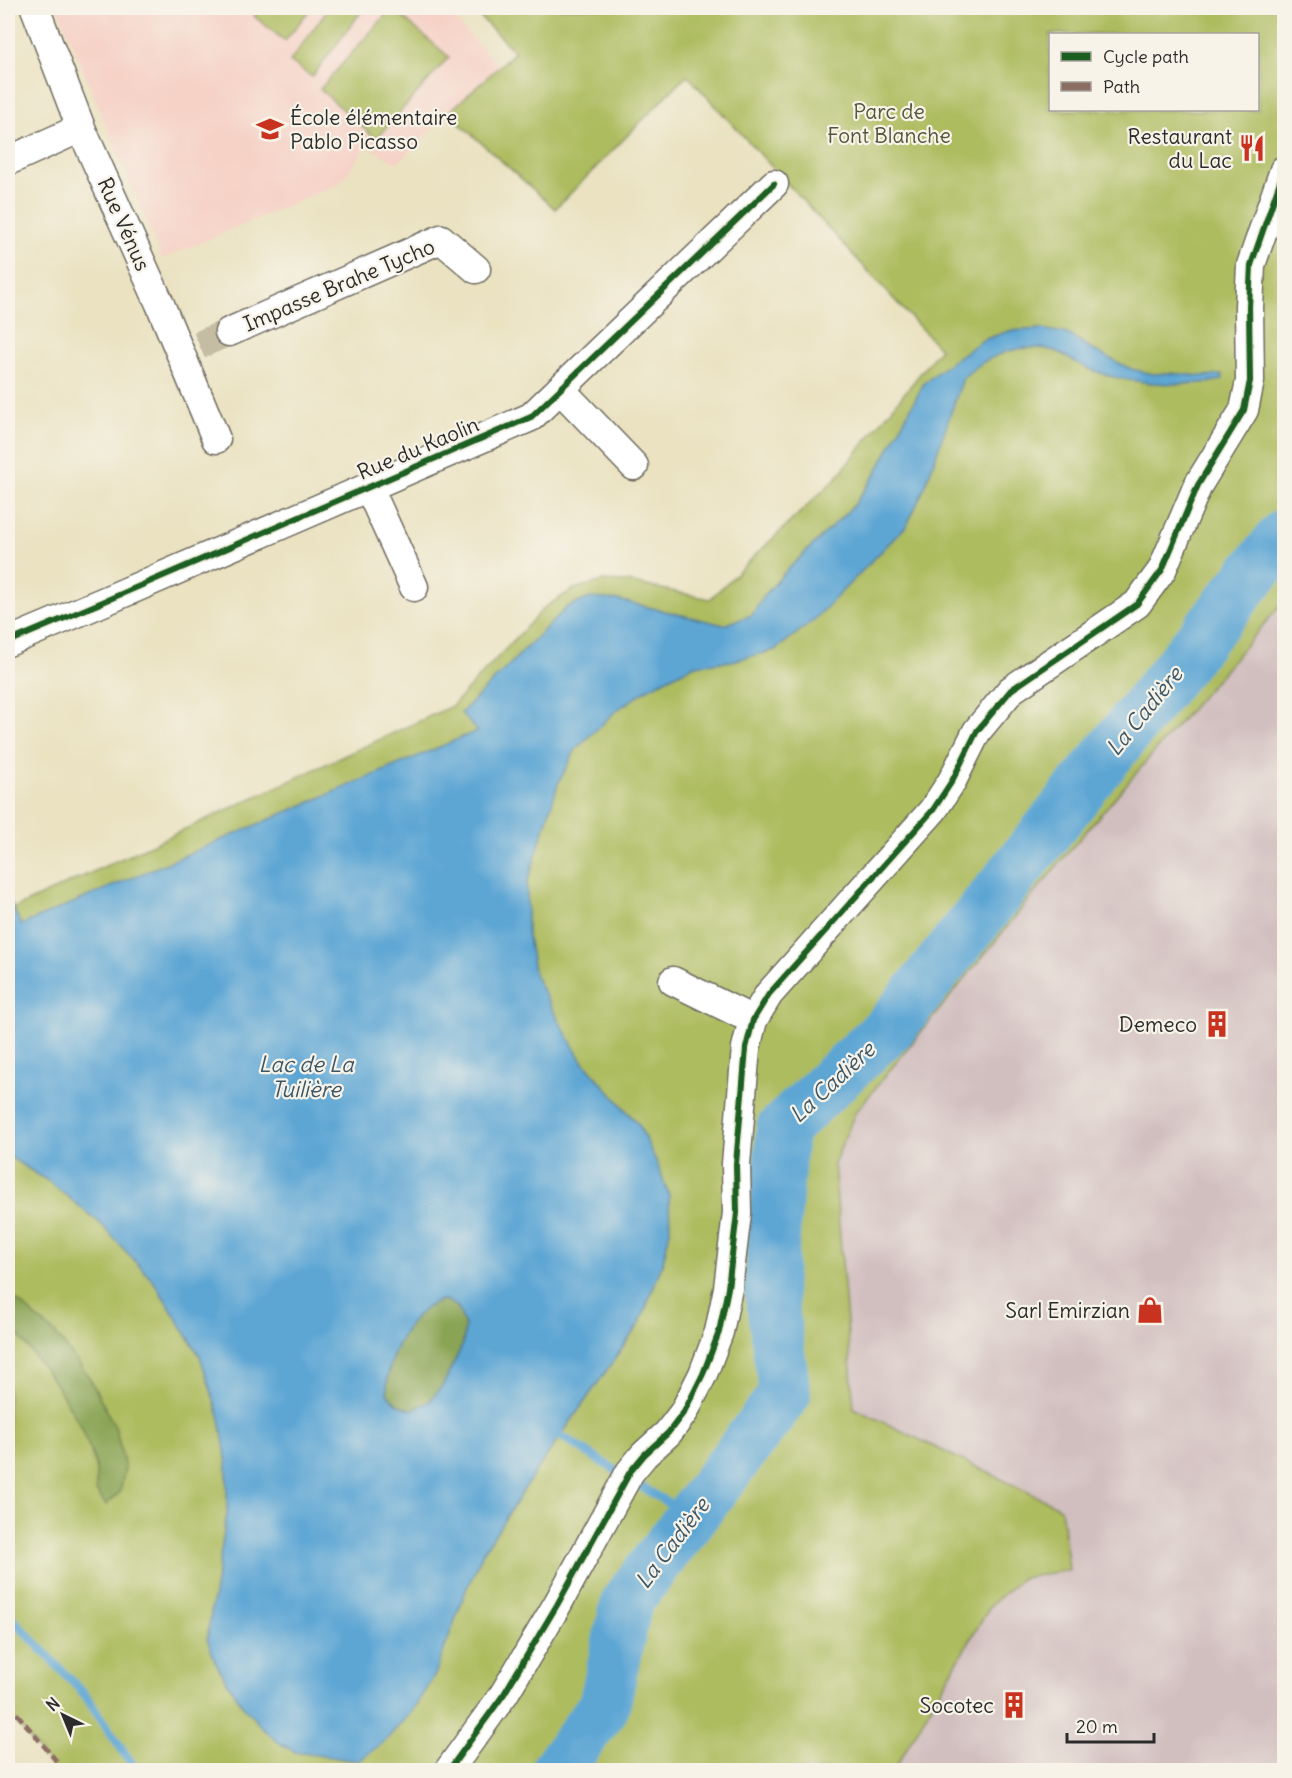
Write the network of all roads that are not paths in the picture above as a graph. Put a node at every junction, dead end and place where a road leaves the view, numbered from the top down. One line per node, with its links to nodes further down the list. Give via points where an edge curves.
1 (35, 8): 2 (street, Rue Vénus)
2 (81, 128): 3 (street); 9 (street, Rue Vénus, via 160,304 190,349)
3 (8, 160)
4 (1284, 170): 15 (street, via 1251,265 1250,381 1244,410 1198,485 1162,570 1137,604 1011,690 977,731 933,810 769,994)
5 (774, 184): 8 (street, Rue du Kaolin)
6 (476, 269): 7 (street, Impasse Brahe Tycho, via 441,239)
7 (229, 332)
8 (560, 389): 10 (street); 11 (street, Rue du Kaolin, via 531,417)
9 (216, 439)
10 (634, 466)
11 (369, 488): 12 (street); 13 (street, Rue du Kaolin)
12 (414, 587)
13 (8, 642)
14 (673, 981): 15 (street)
15 (753, 1020): 16 (street, via 746,1048 736,1164 737,1213 728,1288 719,1332 703,1374 684,1412 630,1472 504,1694)
16 (449, 1770)

